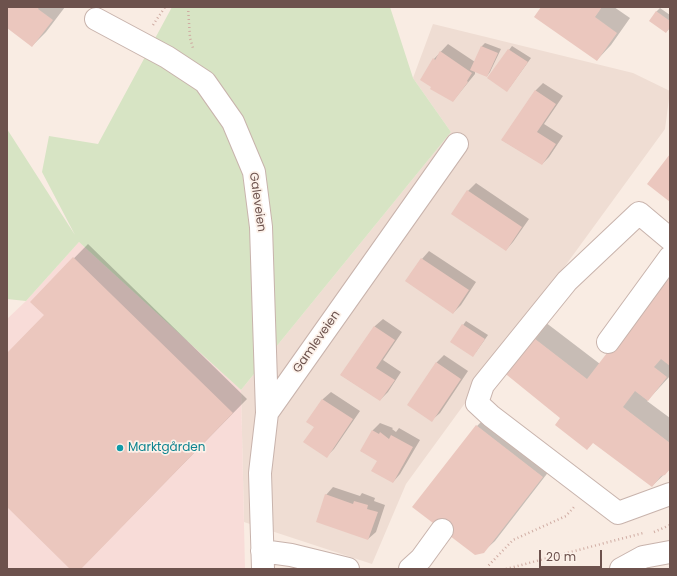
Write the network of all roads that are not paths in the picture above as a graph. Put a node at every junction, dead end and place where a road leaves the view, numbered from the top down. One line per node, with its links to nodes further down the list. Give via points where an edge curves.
1 (96, 19): 6 (street, Galeveien, via 168,57 205,82 233,122 254,172 261,227)
2 (457, 144): 6 (street, Gamleveien)
3 (670, 238): 7 (street, via 639,213 567,281 483,385 477,403 618,513)
4 (670, 257): 5 (street)
5 (608, 342)
6 (267, 413): 10 (street, Gamleveien, via 260,473)
7 (670, 494)
8 (442, 530): 12 (street, via 421,559)
9 (663, 558): 13 (street, via 643,557)
10 (262, 560): 11 (street, via 291,555)
11 (348, 569)
12 (410, 569)
13 (621, 569)

